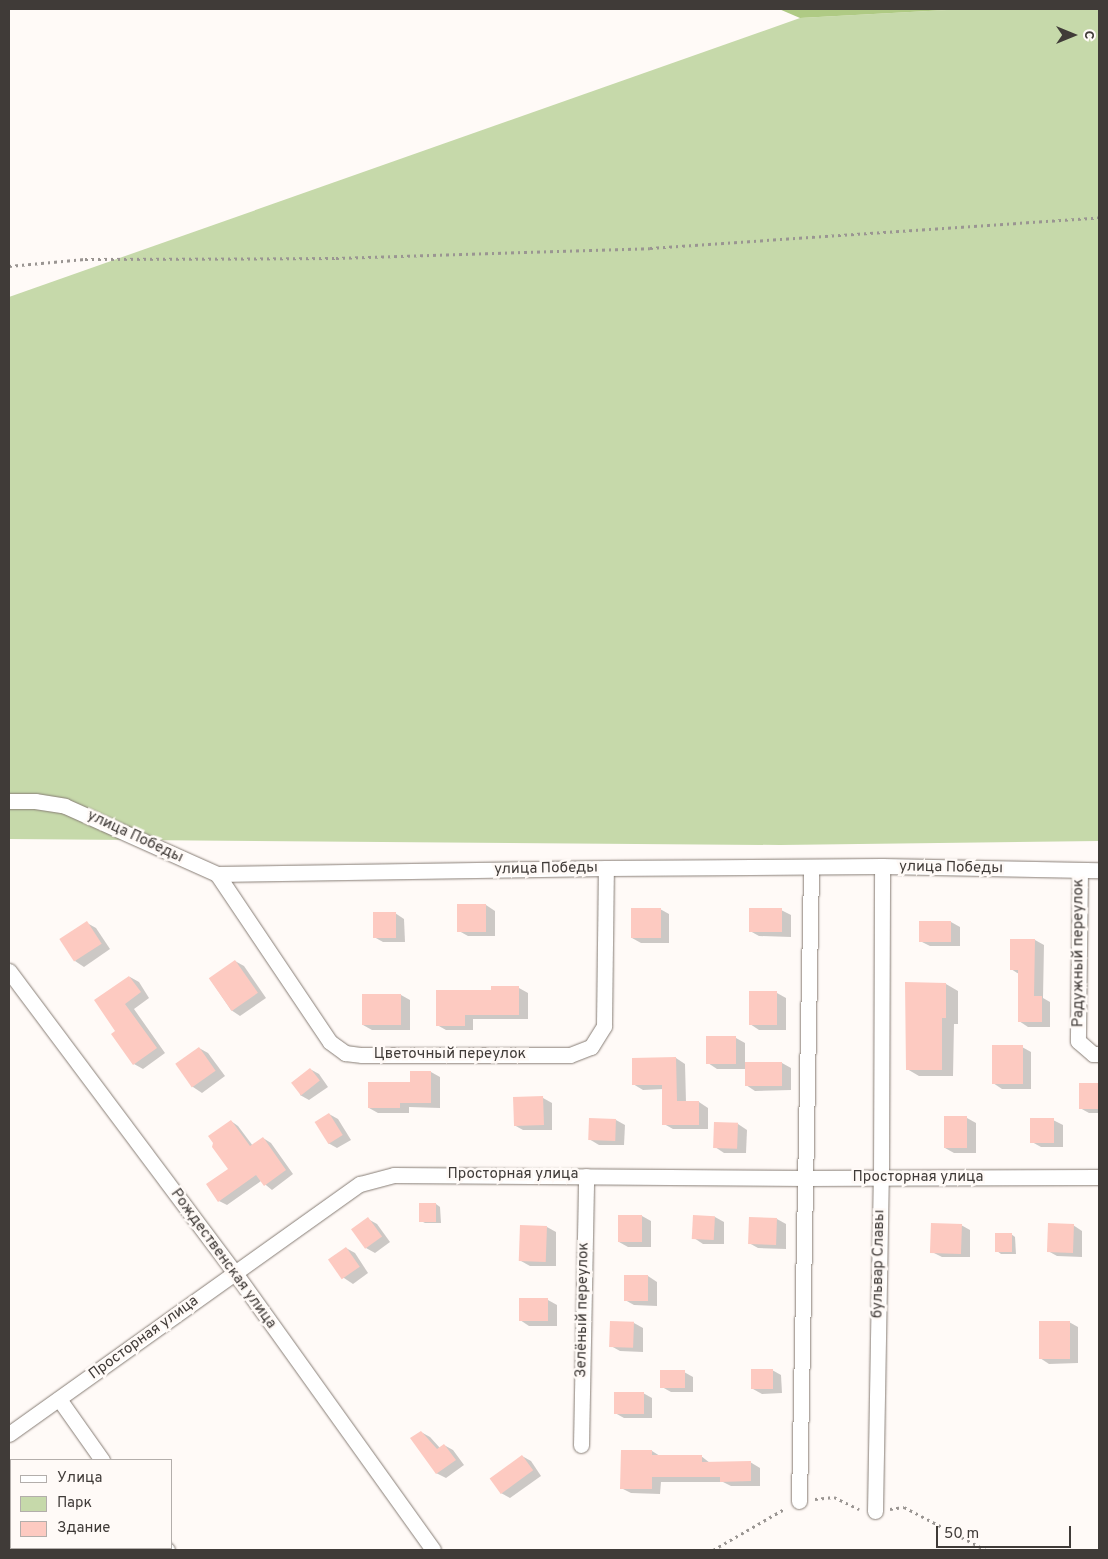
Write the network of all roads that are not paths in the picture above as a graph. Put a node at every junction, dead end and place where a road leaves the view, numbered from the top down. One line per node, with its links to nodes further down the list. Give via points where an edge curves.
1 (9, 802): 7 (street, улица Победы, via 35,801 66,806)
2 (882, 866): 4 (street, улица Победы); 5 (street, улица Победы); 13 (street, бульвар Славы)
3 (606, 868): 4 (street, улица Победы); 7 (street, улица Победы); 7 (street, Цветочный переулок, via 604,1026 592,1047 570,1055 345,1053 330,1042)
4 (811, 868): 12 (street)
5 (1080, 870): 6 (street, улица Победы); 9 (street, Радужный переулок, via 1078,1041 1093,1054)
6 (1099, 870)
7 (217, 874)
8 (9, 971): 14 (street, Рождественская улица)
9 (1099, 1054)
10 (586, 1176): 12 (street, Просторная улица); 14 (street, Просторная улица, via 394,1174 360,1184); 17 (street, Зелёный переулок)
11 (1099, 1177): 13 (street, Просторная улица)
12 (806, 1178): 13 (street, Просторная улица); 19 (street)
13 (880, 1178): 20 (street, бульвар Славы)
14 (235, 1273): 15 (street, Просторная улица); 21 (street, Рождественская улица)
15 (58, 1399): 16 (street, Просторная улица); 18 (street)
16 (9, 1434)
17 (581, 1445)
18 (101, 1459)
19 (799, 1500)
20 (875, 1511)
21 (433, 1550)

